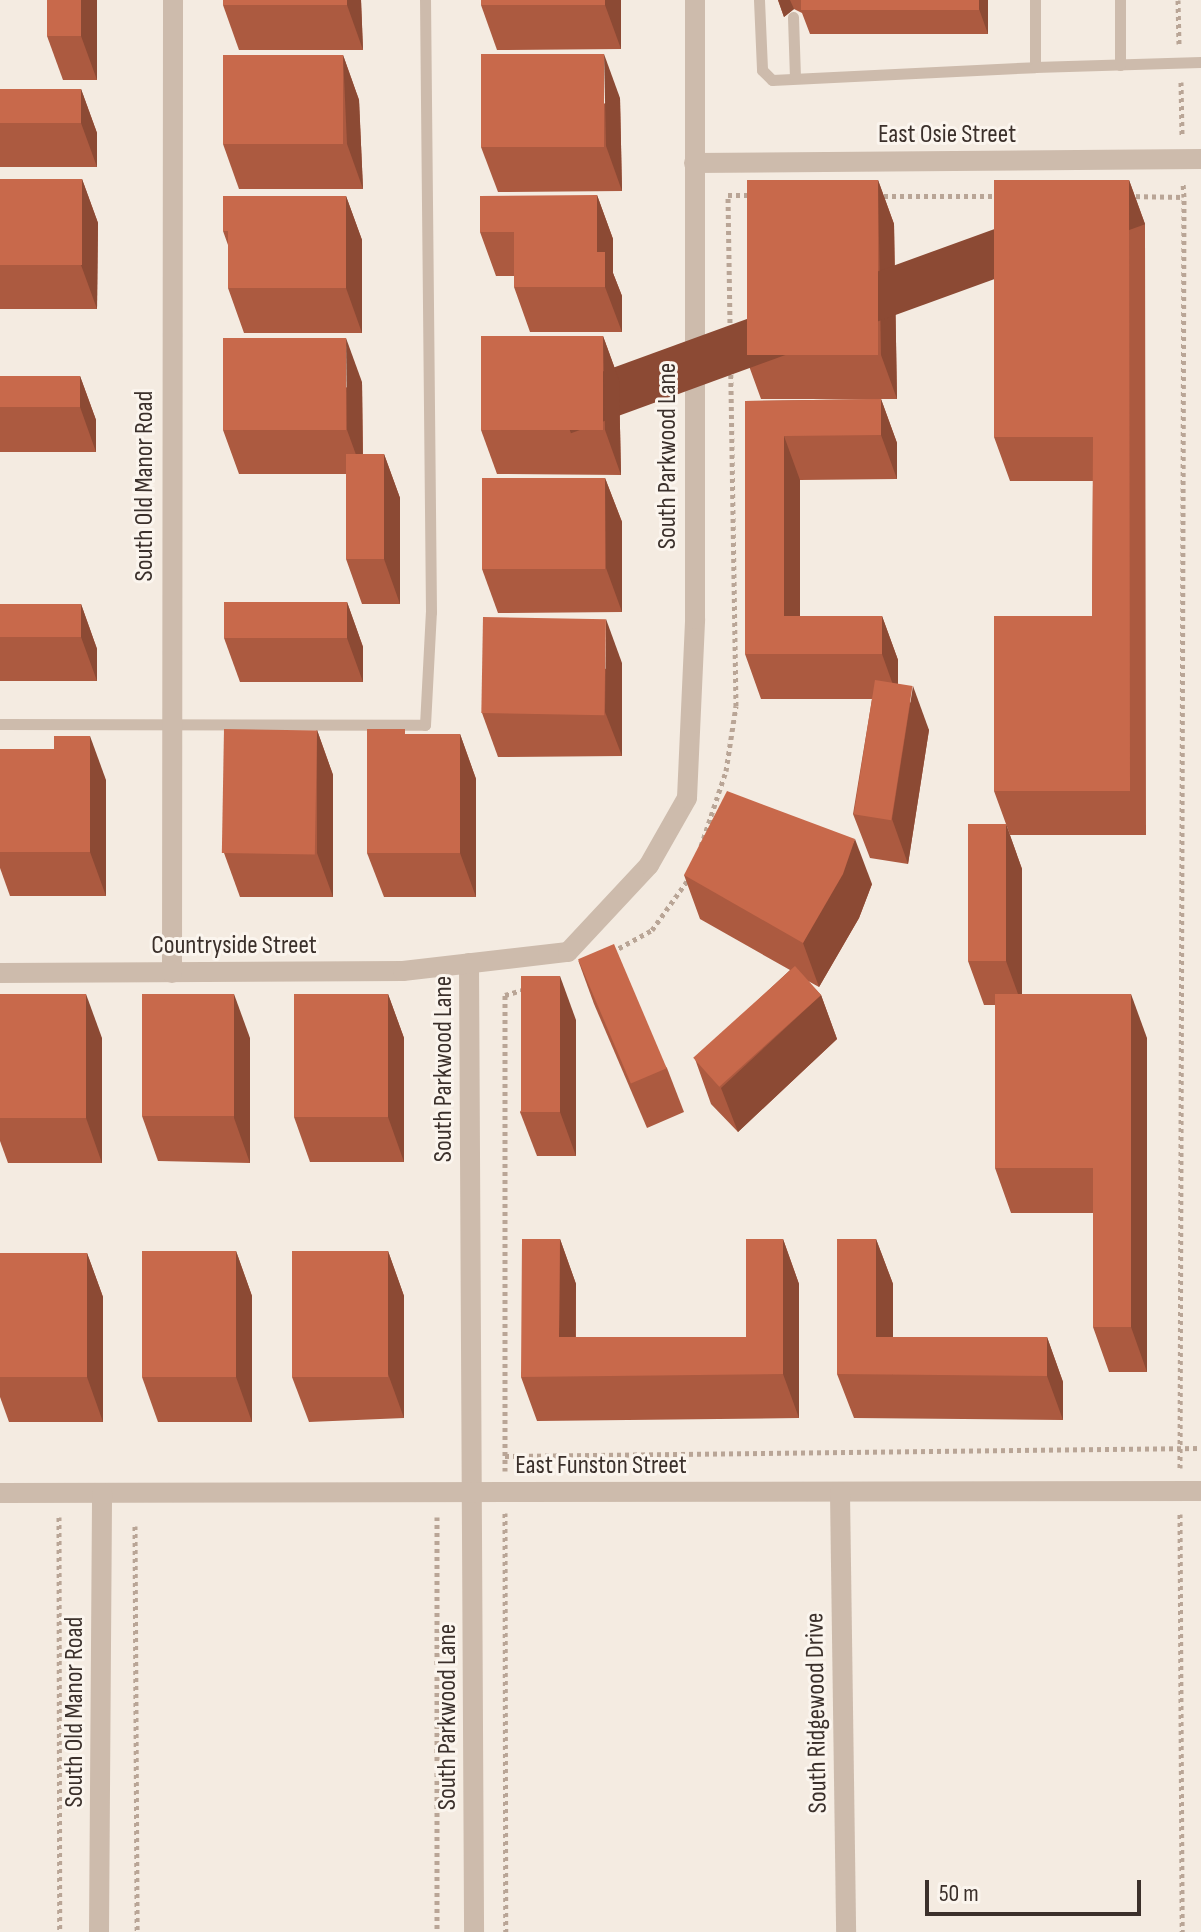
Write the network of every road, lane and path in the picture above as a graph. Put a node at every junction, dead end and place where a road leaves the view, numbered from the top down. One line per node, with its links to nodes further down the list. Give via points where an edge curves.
1 (173, 0): 22 (street, South Old Manor Road)
2 (425, 0): 22 (lane, via 431,612 425,725)
3 (695, 0): 15 (street, South Parkwood Lane)
4 (759, 0): 13 (lane, via 763,77)
5 (1035, 0): 12 (lane)
6 (1120, 0): 11 (lane)
7 (1178, 0): 10 (path)
8 (793, 17): 13 (lane)
9 (1201, 62): 10 (lane)
10 (1180, 63): 11 (lane); 14 (path)
11 (1120, 65): 12 (lane)
12 (1035, 67): 13 (lane)
13 (795, 78)
14 (1192, 159): 15 (street, East Osie Street); 20 (path)
15 (694, 163): 26 (street, South Parkwood Lane, via 695,619 687,798 649,865 568,952)
16 (759, 195): 23 (path, via 728,195 736,706 726,771)
17 (868, 196): 18 (path)
18 (1009, 196)
19 (1120, 196): 20 (path)
20 (1184, 197): 30 (path)
21 (0, 724): 22 (lane)
22 (170, 727): 28 (street, South Old Manor Road)
23 (697, 858)
24 (694, 872): 25 (path, via 652,930)
25 (608, 954)
26 (469, 963): 28 (street, Countryside Street, via 403,971); 35 (street, South Parkwood Lane)
27 (0, 973): 28 (street, Countryside Street)
28 (172, 973)
29 (533, 987): 32 (path, via 505,995)
30 (1180, 1448): 31 (path); 32 (path); 33 (path)
31 (1201, 1448)
32 (505, 1456): 36 (path)
33 (1180, 1491): 34 (street, East Funston Street); 39 (street, East Funston Street); 50 (path)
34 (1201, 1491)
35 (474, 1492): 36 (street, East Funston Street); 38 (street, East Funston Street); 47 (street, South Parkwood Lane)
36 (505, 1492): 39 (street, East Funston Street); 48 (path)
37 (0, 1493): 38 (street, East Funston Street)
38 (102, 1493): 44 (street, South Old Manor Road)
39 (840, 1493): 49 (street, South Ridgewood Drive)
40 (59, 1517): 43 (path)
41 (437, 1517): 46 (path)
42 (135, 1526): 45 (path)
43 (60, 1932)
44 (99, 1932)
45 (137, 1932)
46 (437, 1932)
47 (474, 1932)
48 (506, 1932)
49 (846, 1932)
50 (1182, 1932)

